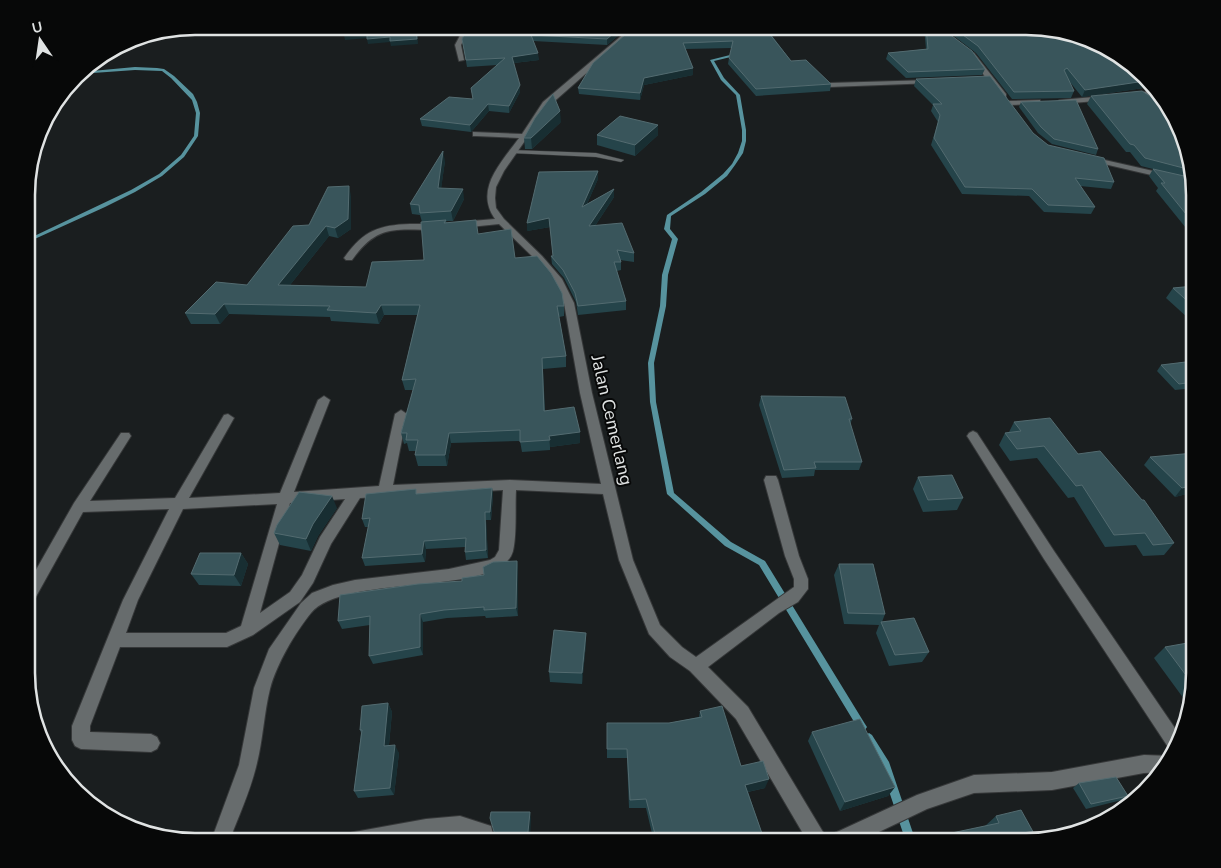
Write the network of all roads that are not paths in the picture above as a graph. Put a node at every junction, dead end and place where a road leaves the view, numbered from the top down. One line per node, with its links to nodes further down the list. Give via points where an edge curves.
1 (463, 35): 4 (street, via 458,45)
2 (625, 35): 15 (street, Jalan Cemerlang, via 546,104)
3 (966, 50): 6 (street)
4 (461, 60)
5 (984, 80): 6 (street)
6 (993, 80): 12 (street, via 1011,106)
7 (940, 82): 8 (street)
8 (829, 85)
9 (1149, 93): 10 (street)
10 (1122, 97)
11 (1113, 98): 13 (street)
12 (1043, 102)
13 (1051, 102)
14 (476, 134): 15 (street)
15 (522, 136): 16 (street, Jalan Cemerlang)
16 (512, 152): 18 (lane, via 596,155); 20 (street, Jalan Cemerlang, via 492,187 492,208)
17 (1082, 156): 19 (street)
18 (621, 160)
19 (1186, 181)
20 (501, 221): 21 (street, via 378,231 367,237); 29 (street, Jalan Cemerlang, via 558,281 569,304)
21 (349, 258)
22 (324, 400): 32 (street)
23 (401, 414): 30 (street)
24 (228, 418): 33 (street)
25 (125, 436): 34 (street)
26 (972, 436): 39 (street)
27 (771, 480): 38 (street, via 801,579 801,590)
28 (510, 486): 29 (street); 30 (street); 42 (street, via 506,551 500,561 449,575 333,590 306,608 275,654 262,688 248,765)
29 (609, 489): 38 (street, Jalan Cemerlang, via 626,560 654,629 676,652)
30 (385, 491): 31 (street)
31 (356, 493): 32 (street); 36 (street, via 325,540 308,578 295,597)
32 (285, 498): 33 (street); 36 (street)
33 (179, 503): 34 (street); 37 (street, via 131,600)
34 (79, 507): 35 (street)
35 (35, 584)
36 (247, 630): 37 (street, via 227,640)
37 (116, 640): 40 (street, via 81,726 80,740)
38 (696, 666): 45 (street, Jalan Cemerlang, via 742,713)
39 (1172, 739)
40 (151, 743)
41 (1158, 763): 46 (street, via 1052,781 974,784 923,801)
42 (223, 833)
43 (400, 833): 44 (street, via 460,825)
44 (484, 833)
45 (814, 833)
46 (856, 833)

